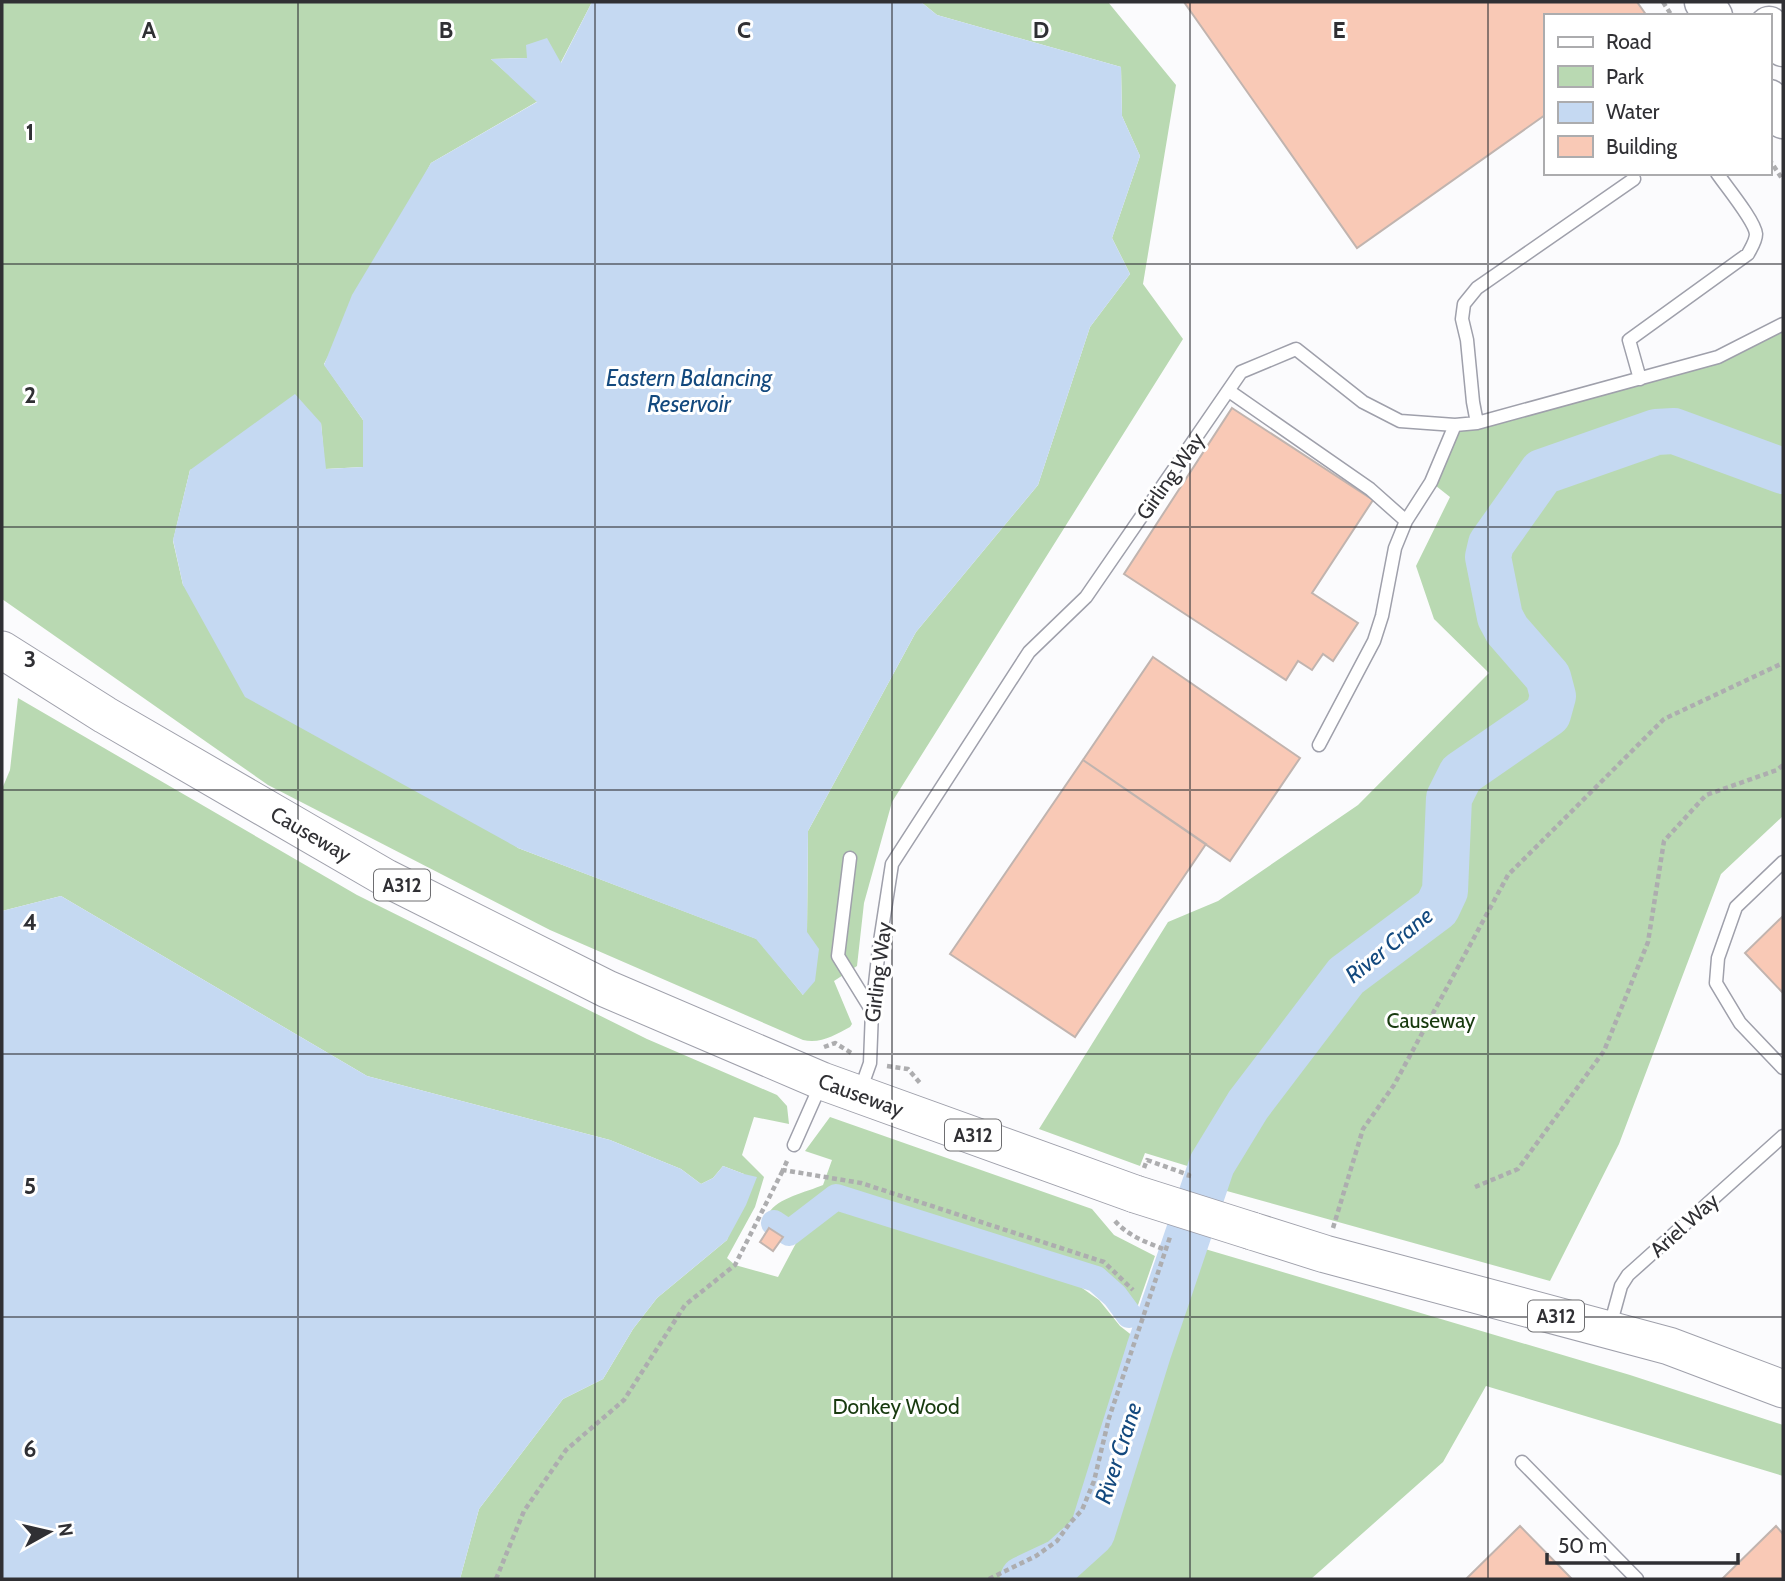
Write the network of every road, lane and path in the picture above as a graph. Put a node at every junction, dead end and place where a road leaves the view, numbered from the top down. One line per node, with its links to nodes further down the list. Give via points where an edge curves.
1 (1771, 29): 2 (highway)
2 (1783, 47)
3 (1771, 102): 4 (highway)
4 (1783, 119)
5 (1771, 162): 8 (path)
6 (1718, 175): 10 (lane, via 1752,223 1754,243 1748,254 1629,340)
7 (1634, 178): 12 (lane, via 1477,288 1464,304 1462,319)
8 (1783, 180)
9 (1783, 324): 10 (lane, Girling Way, via 1718,357)
10 (1640, 379): 12 (lane, Girling Way)
11 (1229, 391): 13 (lane, Girling Way, via 1241,372 1296,349 1363,402 1400,421); 14 (lane, via 1370,489); 21 (lane, Girling Way, via 1086,597 1029,652 892,864)
12 (1477, 423): 13 (lane, Girling Way)
13 (1455, 425): 14 (lane, via 1431,482)
14 (1405, 521): 17 (lane, via 1374,641)
15 (2, 650): 22 (main road, Causeway / A312, via 386,878 607,989)
16 (1783, 663): 34 (path, via 1664,719 1508,875 1394,1085 1363,1129)
17 (1319, 745)
18 (1783, 765): 31 (path, via 1706,795 1664,841 1648,942 1604,1051 1518,1169)
19 (850, 858): 21 (lane, via 838,956)
20 (1783, 862): 23 (lane, via 1736,907 1718,958 1716,983 1740,1023)
21 (872, 1011): 24 (lane, Girling Way)
22 (822, 1065): 24 (main road, Causeway / A312); 24 (path, via 835,1043); 27 (lane)
23 (1783, 1068)
24 (864, 1079): 25 (path, via 908,1069); 32 (main road, Causeway / A312)
25 (922, 1086)
26 (1783, 1136): 37 (lane, Ariel Way, via 1629,1275 1621,1286)
27 (794, 1144): 29 (path)
28 (1147, 1160): 30 (path, via 1189,1175)
29 (783, 1170): 36 (path, via 861,1183 1104,1262); 40 (path, via 735,1265 685,1305 624,1400 566,1450 524,1511)
30 (1185, 1187)
31 (1475, 1187)
32 (1119, 1204): 35 (path, via 1121,1227); 37 (main road, Causeway / A312, bridge, via 1252,1231)
33 (1174, 1225): 35 (path)
34 (1333, 1229)
35 (1166, 1250): 41 (path, via 1082,1510 1057,1541)
36 (1133, 1290)
37 (1608, 1330): 38 (main road, Causeway / A312, via 1669,1346)
38 (1783, 1389)
39 (1522, 1462): 42 (lane)
40 (496, 1579)
41 (989, 1579)
42 (1637, 1579)

